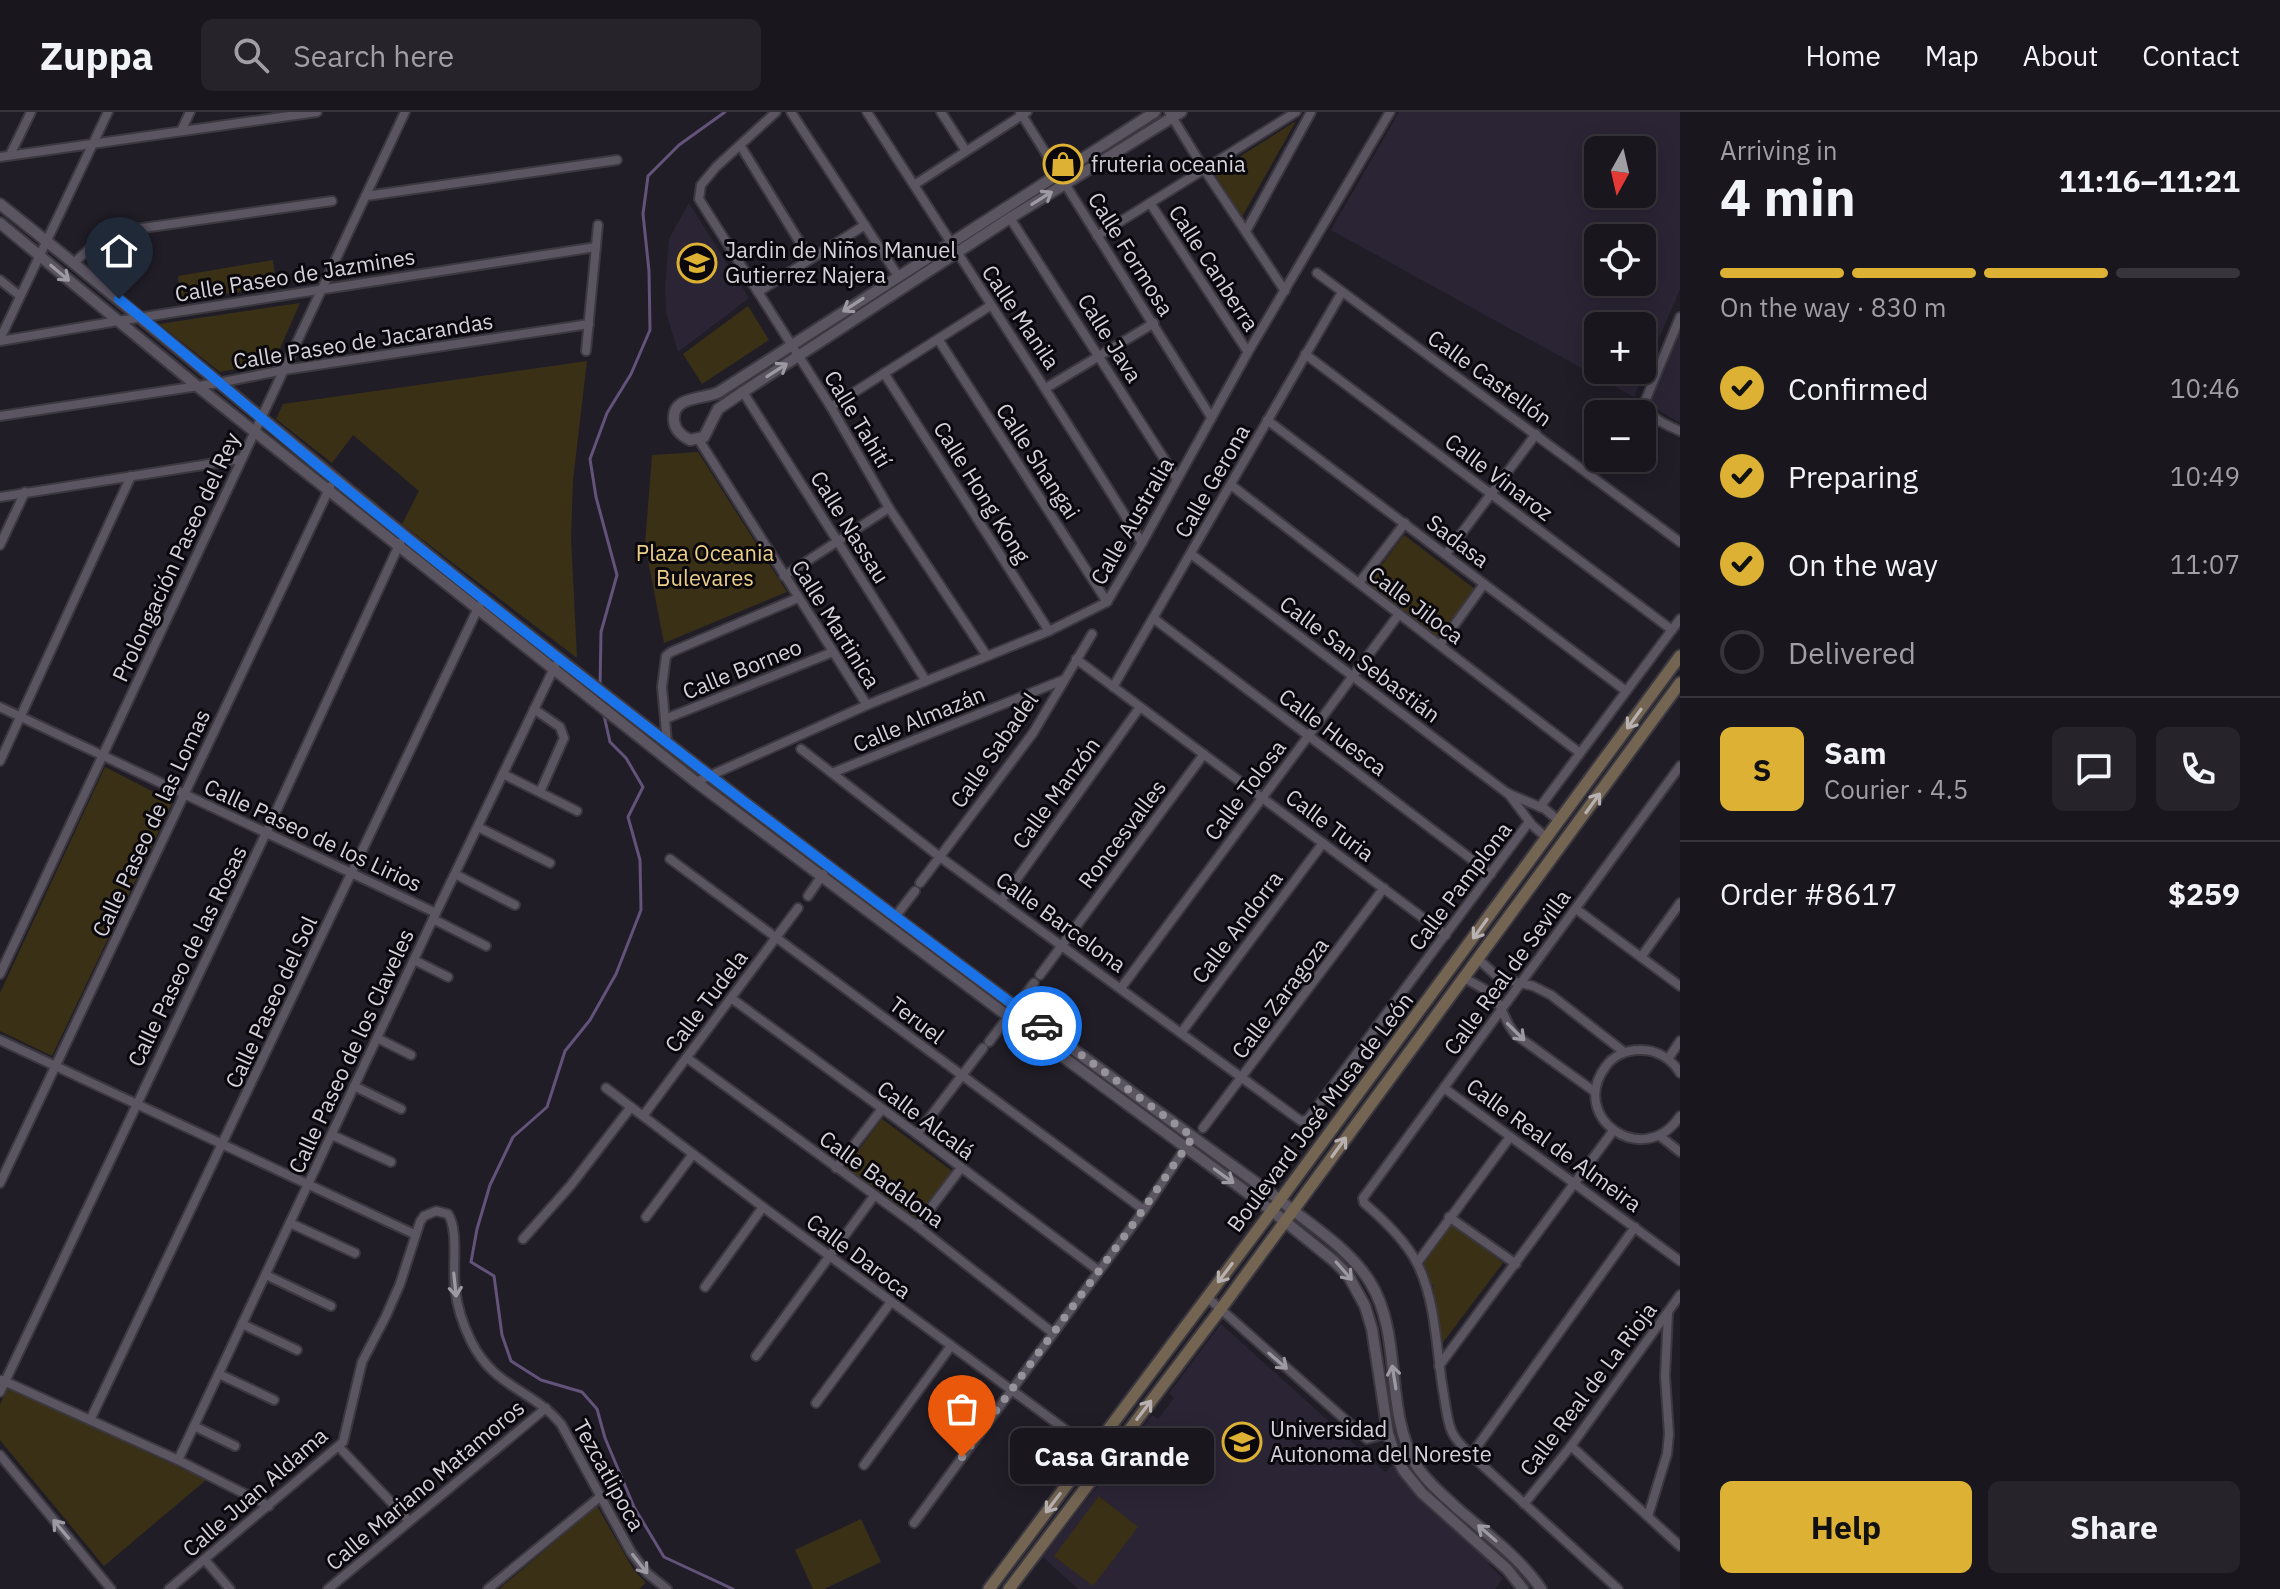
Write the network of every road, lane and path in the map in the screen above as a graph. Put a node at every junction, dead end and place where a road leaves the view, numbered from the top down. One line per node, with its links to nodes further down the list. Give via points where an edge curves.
1 (31, 112): 21 (street)
2 (108, 112): 18 (street)
3 (190, 112): 17 (street)
4 (317, 112): 16 (street)
5 (405, 112): 28 (street, Prolongación Paseo del Rey)
6 (776, 112): 19 (street)
7 (791, 112): 35 (street)
8 (867, 112): 27 (street, Calle Manila)
9 (941, 112): 20 (street)
10 (1155, 112): 25 (street)
11 (1296, 112): 24 (street)
12 (1311, 112): 36 (street)
13 (1390, 112): 49 (street, Calle Australia)
14 (1023, 113): 20 (street); 25 (street, Calle Formosa)
15 (1174, 114): 24 (street); 26 (street)
16 (273, 115): 17 (street)
17 (181, 131): 18 (street)
18 (92, 145): 21 (street); 38 (street)
19 (740, 145): 43 (street); 50 (street, Calle Tahití, via 701,185 699,199)
20 (966, 151): 27 (street)
21 (10, 155): 22 (street)
22 (0, 157)
23 (617, 160): 28 (street)
24 (1204, 169): 30 (street); 36 (street)
25 (1058, 173): 26 (street, Calle Formosa); 39 (street)
26 (1065, 183): 32 (street, one-way to 26); 37 (street, Calle Formosa)
27 (914, 185): 39 (street, Calle Manila)
28 (366, 196): 48 (street, Prolongación Paseo del Rey)
29 (332, 201): 44 (street, via 129,230 98,242)
30 (1150, 203): 37 (street); 63 (street, Calle Canberra)
31 (0, 204): 38 (street)
32 (1010, 218): 41 (street); 66 (street, Calle Java)
33 (0, 223): 42 (street)
34 (598, 225): 40 (street)
35 (865, 225): 43 (street); 46 (street)
36 (1246, 231): 49 (street)
37 (1097, 236): 57 (street, Calle Formosa)
38 (46, 241): 42 (street); 44 (street)
39 (950, 243): 41 (street, Calle Manila); 46 (street)
40 (596, 247): 48 (street, Calle Paseo de Jazmines); 58 (street)
41 (957, 253): 53 (street, Calle Manila); 65 (street)
42 (40, 255): 52 (street); 56 (street, one-way to 56)
43 (810, 259): 50 (street)
44 (74, 263): 54 (street)
45 (1317, 273): 51 (street, Calle Castellón)
46 (898, 276): 61 (street, one-way to 61)
47 (0, 280): 52 (street)
48 (322, 289): 54 (street, Calle Paseo de Jazmines); 67 (street, Prolongación Paseo del Rey)
49 (1285, 291): 63 (street, Calle Australia)
50 (758, 292): 61 (street, Calle Tahití)
51 (1342, 292): 64 (street, Calle Gerona); 80 (street, Calle Castellón)
52 (20, 296): 60 (street)
53 (990, 306): 59 (street); 71 (street, Calle Manila)
54 (141, 317): 56 (street, Calle Paseo de Jazmines); 69 (street)
55 (1680, 317): 78 (street, via 1646,407)
56 (118, 321): 60 (street, Calle Paseo de Jazmines); 70 (street)
57 (1154, 323): 66 (street); 75 (street, Calle Formosa)
58 (589, 324): 62 (street); 67 (street, Calle Paseo de Jacarandas)
59 (938, 339): 68 (street); 105 (street, Calle Shangai)
60 (0, 340)
61 (792, 345): 65 (street, Calle Tahití); 81 (street, via 714,394 679,406 674,415 678,432)
62 (586, 351)
63 (1248, 352): 75 (street, Calle Australia)
64 (1305, 354): 77 (street, Calle Gerona); 89 (street, Calle Vinaroz)
65 (799, 355): 72 (street, one-way to 65); 73 (street, Calle Tahití)
66 (1101, 357): 71 (street); 85 (street, Calle Java)
67 (284, 370): 69 (street, Calle Paseo de Jacarandas); 76 (street, Prolongación Paseo del Rey)
68 (884, 373): 73 (street); 111 (street, Calle Hong Kong)
69 (218, 383): 70 (street, Calle Paseo de Jacarandas); 76 (street)
70 (197, 386): 74 (street, Calle Paseo de Jacarandas); 79 (street)
71 (1046, 388): 96 (street, Calle Manila)
72 (743, 392): 81 (street, via 718,409); 94 (street, Calle Nassau)
73 (831, 407): 91 (street, Calle Tahití)
74 (0, 416)
75 (1211, 417): 85 (street, Calle Australia)
76 (261, 419): 79 (street, Prolongación Paseo del Rey); 84 (street)
77 (1267, 420): 86 (street, Calle Gerona); 92 (street, Sadasa)
78 (1680, 431)
79 (255, 432): 82 (street, Prolongación Paseo del Rey); 87 (street)
80 (1536, 434): 89 (street); 95 (street, Calle Castellón)
81 (699, 440): 101 (street, Calle Martinica)
82 (241, 459): 83 (street); 137 (street, Prolongación Paseo del Rey)
83 (131, 476): 88 (street); 130 (street)
84 (334, 479): 87 (street, Calle Paseo de las Lomas); 93 (street)
85 (1177, 479): 96 (street, Calle Australia)
86 (1231, 485): 99 (street, Calle Gerona); 102 (street, Calle Jiloca)
87 (329, 490): 98 (street); 146 (street, Calle Paseo de las Lomas)
88 (25, 492): 90 (street); 97 (street)
89 (1491, 493): 100 (street); 110 (street, Calle Vinaroz)
90 (0, 497)
91 (889, 508): 94 (street); 115 (street, Calle Tahití)
92 (1405, 523): 100 (street, Sadasa); 102 (street)
93 (404, 535): 98 (street, Calle Paseo de las Rosas); 106 (street)
94 (838, 541): 101 (street); 122 (street, Calle Nassau)
95 (1680, 542)
96 (1142, 543): 105 (street, Calle Australia)
97 (0, 545)
98 (399, 546): 106 (street); 153 (street, Calle Paseo de las Rosas)
99 (1191, 554): 108 (street, Calle Gerona); 120 (street, Calle San Sebastián)
100 (1446, 554): 103 (street, Sadasa)
101 (784, 576): 104 (street, Calle Martinica)
102 (1359, 583): 107 (street, Calle Jiloca)
103 (1484, 584): 113 (street); 125 (street, Sadasa)
104 (798, 598): 114 (street, Calle Martinica); 131 (street, via 671,652 664,659)
105 (1107, 602): 111 (street, Calle Australia)
106 (480, 603): 117 (street); 119 (street); 160 (street, Calle Paseo del Sol)
107 (1399, 614): 113 (street, Calle Jiloca); 120 (street, Calle Tolosa)
108 (1153, 618): 124 (street, Calle Gerona); 132 (street, Calle Huesca)
109 (1680, 619): 110 (street)
110 (1672, 630): 125 (street)
111 (1049, 631): 115 (street, Calle Australia)
112 (1092, 634): 118 (street, Calle Sabadel)
113 (1440, 645): 135 (street, Calle Jiloca)
114 (833, 652): 126 (street, Calle Martinica); 131 (street, Calle Borneo)
115 (987, 656): 122 (street, Calle Australia)
116 (1680, 656): 150 (main road, Boulevard José Musa de León, one-way to 150)
117 (559, 658): 119 (street, Calle Paseo de los Claveles); 133 (street)
118 (1076, 659): 121 (street, Calle Sabadel); 124 (street, Calle Turia)
119 (553, 669): 129 (street, Calle Paseo de los Claveles); 143 (street)
120 (1353, 676): 132 (street, Calle Tolosa); 145 (street, Calle San Sebastián)
121 (1064, 680): 140 (street, Calle Almazán); 156 (street, Calle Sabadel, via 1033,733)
122 (926, 681): 126 (street, Calle Australia)
123 (1680, 683): 163 (main road, Boulevard José Musa de León, one-way to 123)
124 (1113, 687): 128 (street, Calle Turia)
125 (1626, 691): 135 (street)
126 (867, 705): 142 (street, Calle Australia)
127 (0, 707): 130 (street, Calle Paseo de los Lirios)
128 (1140, 707): 136 (street, Calle Turia); 166 (street, Calle Manzón)
129 (534, 709): 141 (street, Calle Paseo de los Claveles); 144 (street, via 560,727 564,738)
130 (21, 717): 137 (street, Calle Paseo de los Lirios); 138 (street)
131 (665, 719): 133 (street)
132 (1308, 736): 147 (street, Calle Tolosa); 162 (street, Calle Huesca)
133 (667, 742): 142 (street)
134 (801, 749): 140 (street, Calle Barcelona)
135 (1580, 753): 148 (street)
136 (1204, 754): 147 (street, Calle Turia); 175 (street, Roncesvalles)
137 (103, 756): 146 (street, Calle Paseo de los Lirios); 180 (street, Prolongación Paseo del Rey)
138 (0, 761)
139 (1680, 766): 170 (street, Calle Real de Sevilla)
140 (832, 773): 156 (street, Calle Barcelona)
141 (503, 774): 144 (street); 152 (street, Calle Paseo de los Claveles)
142 (709, 774): 143 (street, Calle Australia); 159 (street)
143 (696, 782): 159 (street)
144 (540, 792): 149 (street)
145 (1507, 793): 148 (street, Calle San Sebastián); 151 (street, Calle San Sebastián)
146 (185, 795): 153 (street, Calle Paseo de los Lirios); 200 (street, Calle Paseo de las Lomas)
147 (1262, 798): 155 (street, Calle Turia); 185 (street, Calle Tolosa)
148 (1540, 807): 150 (street, Calle San Sebastián)
149 (577, 811)
150 (1559, 821): 154 (main road, Boulevard José Musa de León); 163 (main road, via 1559,837)
151 (1529, 822): 154 (street, Calle San Sebastián); 162 (street, Calle Pamplona)
152 (478, 827): 158 (street); 161 (street, Calle Paseo de los Claveles)
153 (266, 833): 160 (street, Calle Paseo de los Lirios); 208 (street, Calle Paseo de las Rosas)
154 (1547, 838): 194 (main road, Boulevard José Musa de León, one-way to 194)
155 (1323, 843): 164 (street, Calle Turia); 190 (street, Calle Andorra)
156 (940, 857): 166 (street, Calle Barcelona); 172 (street, Calle Sabadel)
157 (670, 859): 174 (street, Teruel)
158 (550, 863)
159 (825, 872): 165 (street); 172 (street); 189 (street)
160 (351, 873): 171 (street, Calle Paseo de los Lirios); 222 (street, Calle Paseo del Sol)
161 (455, 874): 168 (street); 171 (street, Calle Paseo de los Claveles)
162 (1491, 874): 173 (street, Calle Pamplona)
163 (1539, 877): 178 (main road, Boulevard José Musa de León)
164 (1384, 888): 173 (street, Calle Turia); 203 (street, Calle Zaragoza)
165 (808, 896)
166 (1001, 901): 175 (street, Calle Barcelona)
167 (1680, 903): 177 (street)
168 (515, 905)
169 (798, 908): 174 (street, Calle Tudela)
170 (1576, 909): 177 (street); 183 (street, Calle Real de Sevilla)
171 (435, 916): 176 (street, Calle Paseo de los Lirios); 179 (street, Calle Paseo de los Claveles)
172 (895, 917): 187 (street)
173 (1446, 935): 214 (street, Calle Pamplona, via 1308,1119)
174 (777, 937): 186 (street, Calle Tudela); 202 (street, Teruel)
175 (1062, 945): 185 (street, Calle Barcelona); 187 (street, Roncesvalles)
176 (486, 946)
177 (1641, 957): 184 (street)
178 (1478, 959): 182 (main road, Boulevard José Musa de León); 183 (street, via 1499,978)
179 (414, 960): 181 (street); 191 (street, Calle Paseo de los Claveles)
180 (0, 974)
181 (448, 977)
182 (1464, 978): 188 (street, via 1492,995); 197 (main road, Boulevard José Musa de León)
183 (1522, 983): 188 (street, Calle Real de Sevilla); 195 (street, via 1551,995)
184 (1680, 986)
185 (1121, 988): 190 (street, Calle Barcelona)
186 (731, 998): 198 (street, Calle Tudela); 211 (street, Calle Alcalá)
187 (1016, 1006): 189 (street, Roncesvalles); 220 (street)
188 (1501, 1008): 206 (street, Calle Real de Sevilla); 207 (street, one-way to 207, via 1516,1035)
189 (1009, 1017): 202 (street, Roncesvalles); 223 (street)
190 (1181, 1033): 203 (street, Calle Barcelona)
191 (377, 1038): 196 (street); 204 (street, Calle Paseo de los Claveles)
192 (0, 1040): 200 (street)
193 (1680, 1041): 199 (street)
194 (1393, 1048): 197 (main road, via 1392,1056); 233 (main road, Boulevard José Musa de León)
195 (1624, 1052): 199 (street, via 1654,1051); 207 (street, via 1609,1061)
196 (411, 1055)
197 (1405, 1057): 236 (main road, Boulevard José Musa de León, one-way to 197)
198 (687, 1058): 212 (street, Calle Tudela); 227 (street, Calle Badalona)
199 (1668, 1059): 201 (street)
200 (56, 1066): 208 (street); 229 (street, Calle Paseo de las Lomas)
201 (1680, 1073)
202 (962, 1076): 217 (street); 235 (street, Teruel)
203 (1241, 1079): 214 (street, Calle Barcelona); 215 (street, Calle Zaragoza)
204 (354, 1086): 210 (street); 218 (street, Calle Paseo de los Claveles)
205 (606, 1088): 209 (street, Calle Daroca)
206 (1444, 1088): 221 (street, Calle Real de Almeira); 249 (street, Calle Real de Sevilla, via 1363,1198)
207 (1595, 1092): 216 (street, via 1596,1107)
208 (136, 1104): 222 (street); 267 (street, Calle Paseo de las Rosas)
209 (631, 1107): 212 (street, Calle Daroca); 245 (street)
210 (401, 1109)
211 (882, 1109): 217 (street, Calle Alcalá); 227 (street)
212 (643, 1116): 225 (street, Calle Daroca)
213 (1680, 1116): 219 (street)
214 (1301, 1121)
215 (1203, 1128)
216 (1613, 1131): 219 (street, via 1644,1140); 230 (street)
217 (917, 1134): 228 (street, Calle Alcalá)
218 (332, 1135): 226 (street); 231 (street, Calle Paseo de los Claveles)
219 (1660, 1136): 224 (street)
220 (1193, 1137): 223 (street); 233 (street)
221 (1510, 1137): 230 (street, Calle Real de Almeira); 239 (street)
222 (223, 1144): 231 (street); 273 (street, Calle Paseo del Sol)
223 (1186, 1148): 235 (street); 237 (street, one-way to 237)
224 (1680, 1152)
225 (693, 1154): 234 (street, Calle Daroca); 238 (street)
226 (391, 1162)
227 (836, 1168): 232 (street, Calle Badalona)
228 (961, 1168): 242 (street); 251 (street, Calle Alcalá)
229 (0, 1183)
230 (1574, 1184): 243 (street, Calle Real de Almeira); 250 (street)
231 (308, 1185): 241 (street, Calle Paseo de los Claveles); 244 (street)
232 (874, 1196): 242 (street, Calle Badalona); 247 (street)
233 (1280, 1200): 236 (street); 237 (main road, Boulevard José Musa de León)
234 (763, 1207): 247 (street, Calle Daroca); 253 (street)
235 (1144, 1210): 251 (street)
236 (1292, 1210): 240 (main road, Boulevard José Musa de León); 303 (street, one-way to 236, via 1417,1466 1402,1424 1376,1292 1340,1248)
237 (1272, 1211): 240 (street); 255 (main road, Boulevard José Musa de León, one-way to 255)
238 (646, 1217)
239 (1449, 1217): 249 (street); 250 (street)
240 (1284, 1222): 258 (main road, Boulevard José Musa de León); 275 (street, one-way to 275, via 1334,1261 1358,1290 1372,1329)
241 (290, 1223): 246 (street); 252 (street, Calle Paseo de los Claveles)
242 (917, 1226): 261 (street, Calle Badalona)
243 (1635, 1227): 248 (street, Calle Real de Almeira); 281 (street)
244 (414, 1234): 272 (street, Tezcatlipoca, one-way to 272, via 429,1213 443,1211 451,1219 457,1300 476,1351 496,1376); 278 (street, Calle Juan Aldama, via 400,1284 362,1362)
245 (523, 1239)
246 (355, 1253)
247 (829, 1256): 256 (street, Calle Daroca); 264 (street)
248 (1680, 1261)
249 (1417, 1263): 265 (street)
250 (1516, 1264): 265 (street)
251 (1099, 1271): 261 (street)
252 (266, 1275): 257 (street); 260 (street, Calle Paseo de los Claveles)
253 (705, 1287)
254 (1680, 1295): 259 (street, Calle Real de La Rioja)
255 (1207, 1297): 258 (street); 279 (main road, Boulevard José Musa de León)
256 (891, 1302): 262 (street, Calle Daroca); 271 (street)
257 (331, 1306)
258 (1220, 1310): 275 (street, one-way to 275, via 1367,1439); 301 (main road, Boulevard José Musa de León, one-way to 258)
259 (1668, 1312): 277 (street, Calle Real de La Rioja); 287 (street, via 1669,1434)
260 (242, 1324): 263 (street); 266 (street, Calle Paseo de los Claveles)
261 (1053, 1333): 268 (street)
262 (951, 1346): 268 (street, Calle Daroca); 283 (street)
263 (297, 1350)
264 (756, 1356)
265 (1439, 1367): 281 (street, via 1448,1423)
266 (219, 1374): 270 (street); 274 (street, Calle Paseo de los Claveles)
267 (2, 1380): 269 (street, Calle Paseo de las Rosas); 273 (street)
268 (1010, 1390): 279 (street, Calle Daroca); 289 (street)
269 (0, 1392)
270 (274, 1400)
271 (816, 1403)
272 (546, 1408): 284 (street, Tezcatlipoca, via 561,1424); 288 (street, Calle Mariano Matamoros)
273 (90, 1420): 282 (street)
274 (194, 1426): 276 (street); 282 (street, Calle Paseo de los Claveles)
275 (1388, 1433): 302 (street, via 1412,1482)
276 (235, 1446)
277 (1571, 1446): 285 (street, Calle Real de La Rioja); 287 (street)
278 (339, 1447): 286 (street, Calle Juan Aldama); 288 (street)
279 (1093, 1450): 300 (main road, Boulevard José Musa de León, one-way to 300)
280 (0, 1455): 293 (street, one-way to 280)
281 (1471, 1455): 285 (street)
282 (178, 1460): 286 (street)
283 (864, 1465)
284 (601, 1496): 292 (street, Tezcatlipoca, one-way to 292, via 638,1563); 297 (street)
285 (1524, 1504): 304 (street)
286 (269, 1506): 291 (street, Calle Juan Aldama)
287 (1648, 1516): 290 (street)
288 (409, 1521): 296 (street, Calle Mariano Matamoros)
289 (914, 1523)
290 (1680, 1546)
291 (205, 1560): 294 (street, Calle Juan Aldama); 295 (street)
292 (657, 1582): 298 (street); 299 (street, Tezcatlipoca)
293 (111, 1589)
294 (169, 1589)
295 (230, 1589)
296 (328, 1589)
297 (488, 1589)
298 (649, 1589)
299 (667, 1589)
300 (989, 1589)
301 (1009, 1589)
302 (1523, 1589)
303 (1541, 1589)
304 (1618, 1589)

